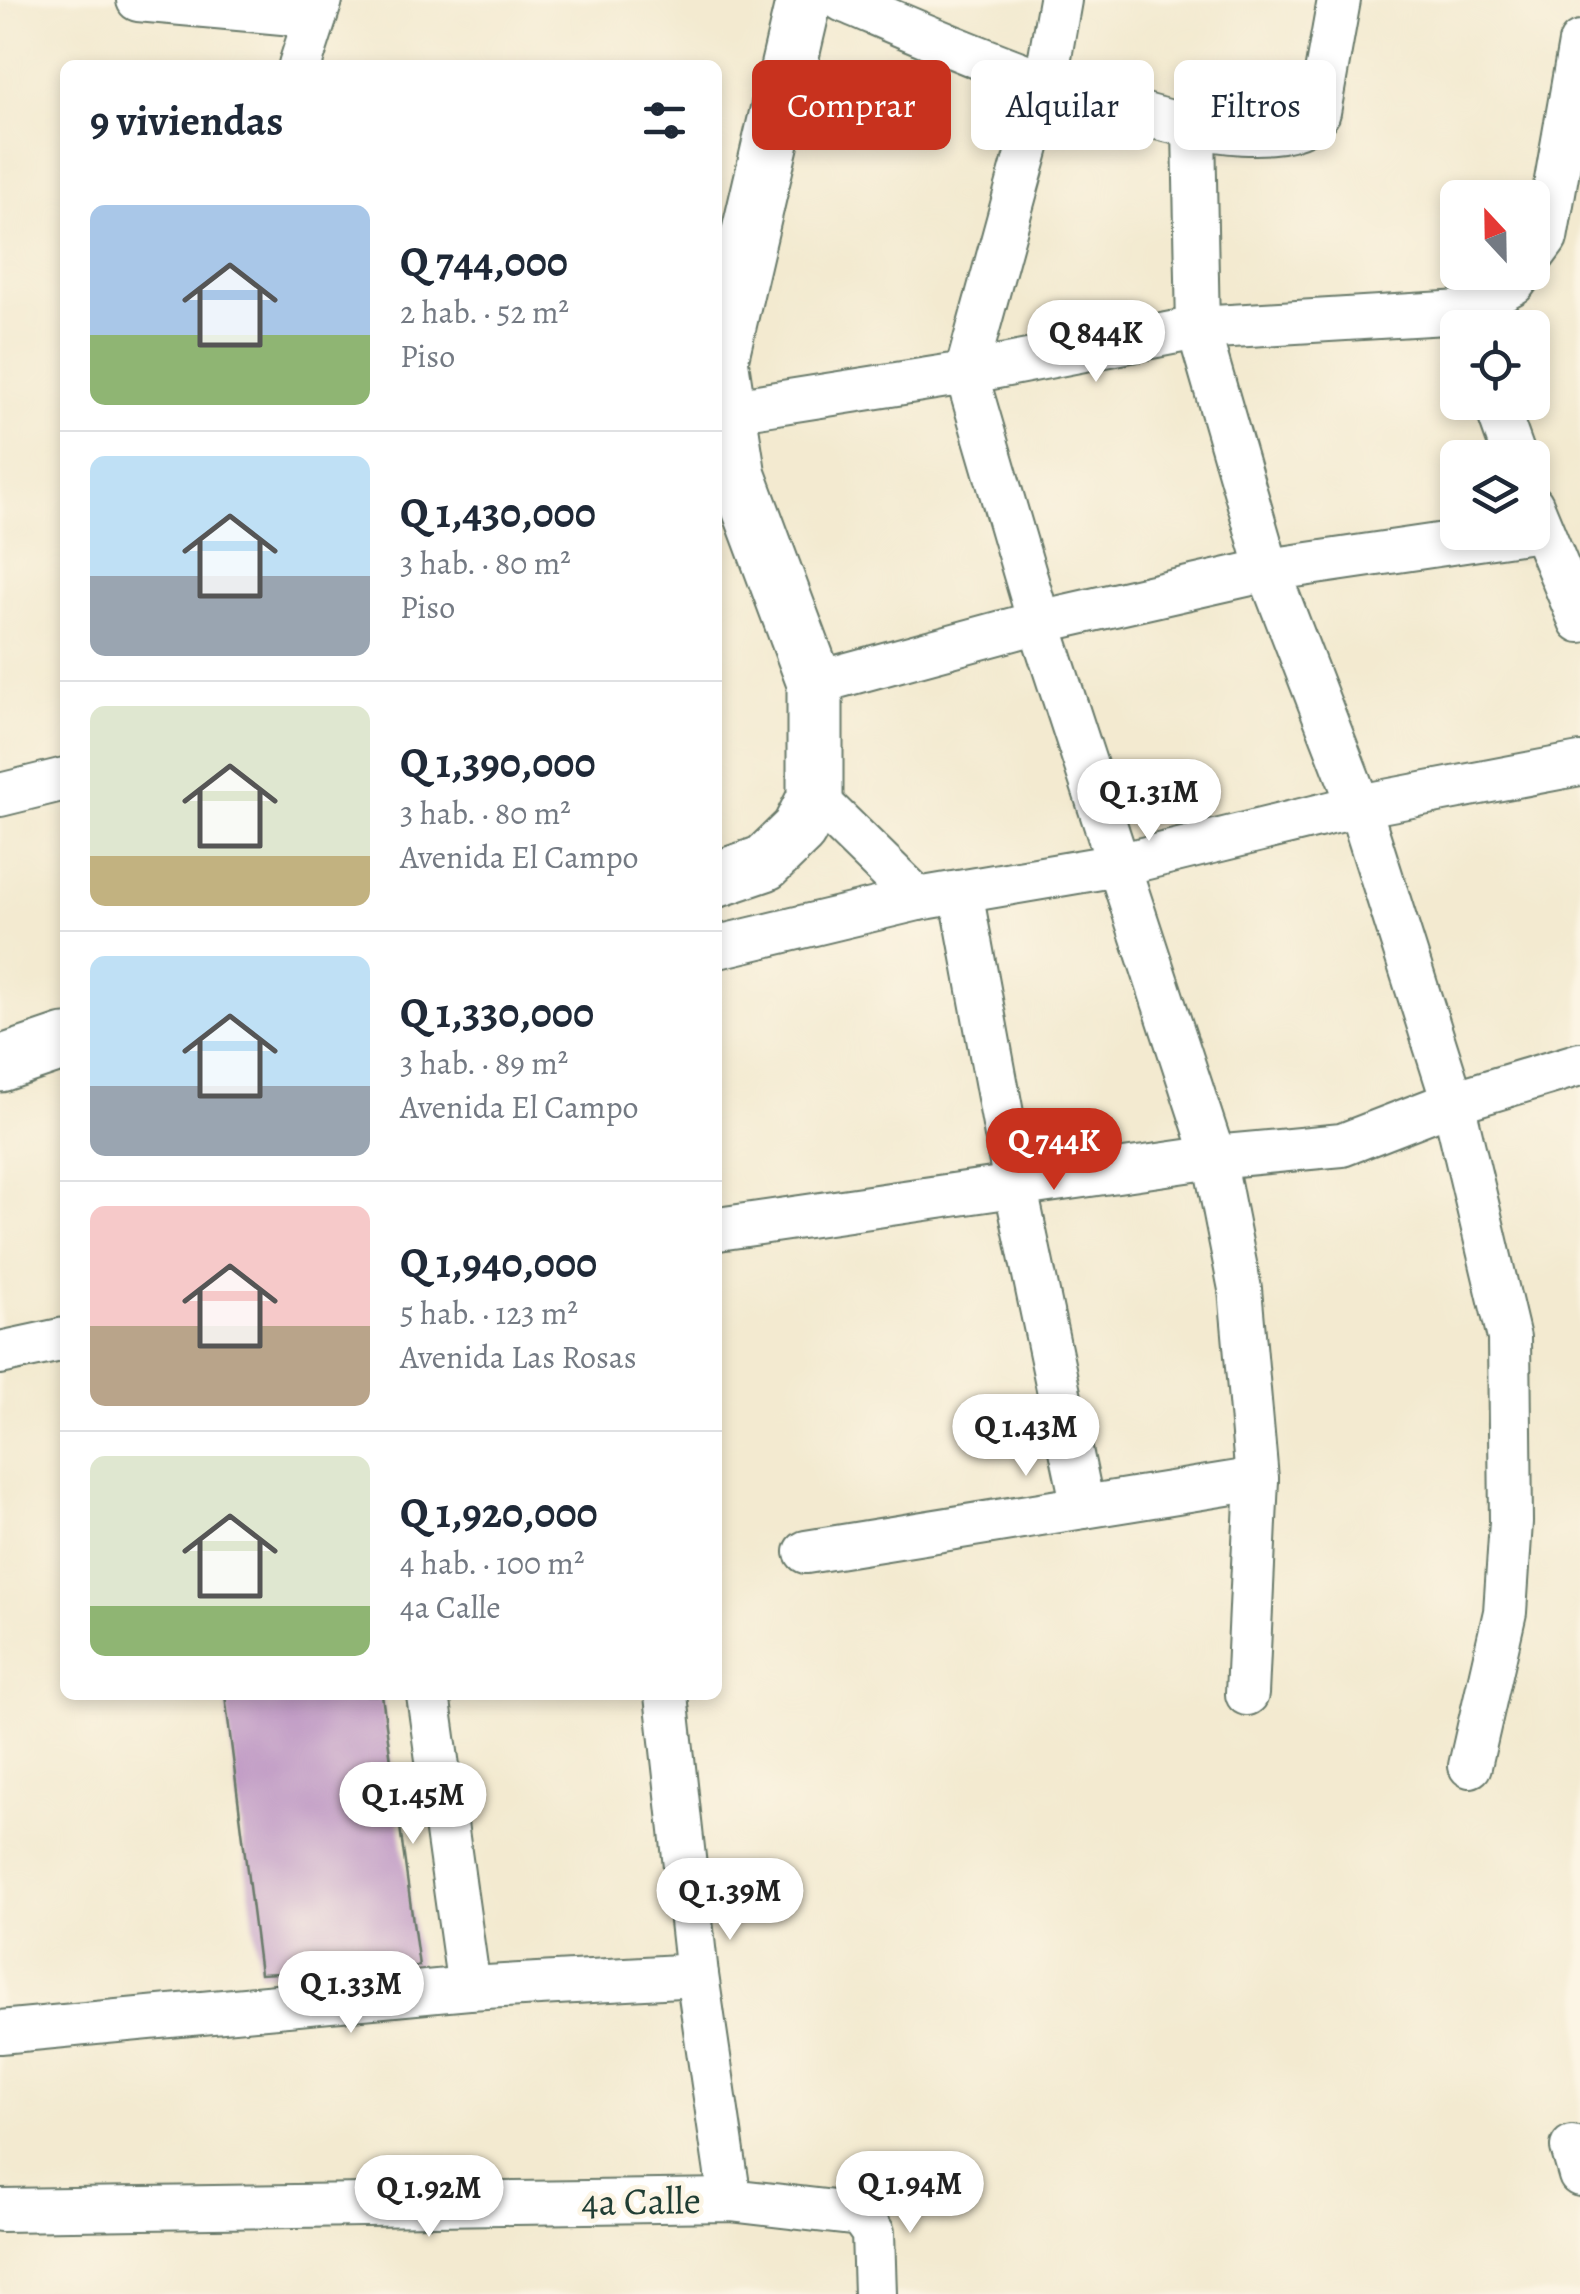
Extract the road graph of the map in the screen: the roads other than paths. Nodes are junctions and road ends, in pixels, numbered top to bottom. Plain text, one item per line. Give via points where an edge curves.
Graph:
1 (138, 0) edge
2 (804, 0) edge
3 (842, 0) edge
4 (1060, 0) edge
5 (1339, 0) edge
6 (318, 8) edge
7 (1580, 43) edge
8 (302, 60) edge
9 (985, 60) edge
10 (1049, 60) edge
11 (1328, 60) edge
12 (1027, 150) edge
13 (1194, 150) edge
14 (1550, 215) edge
15 (733, 225) edge
16 (1505, 290) edge
17 (1478, 310) edge
18 (1440, 321) edge
19 (1198, 328) junction
20 (722, 339) edge
21 (966, 373) junction
22 (722, 377) edge
23 (726, 411) junction
24 (1440, 541) edge
25 (1545, 550) edge
26 (1268, 570) junction
27 (1580, 621) edge
28 (1039, 622) junction
29 (816, 683) junction
30 (1580, 764) edge
31 (60, 780) edge
32 (0, 795) edge
33 (815, 798) junction
34 (1359, 806) junction
35 (1118, 865) junction
36 (722, 878) edge
37 (961, 892) junction
38 (918, 900) junction
39 (722, 946) edge
40 (60, 1044) edge
41 (0, 1064) edge
42 (1580, 1064) edge
43 (1453, 1102) junction
44 (1214, 1157) junction
45 (1015, 1184) junction
46 (722, 1228) edge
47 (60, 1340) edge
48 (0, 1352) edge
49 (1257, 1479) junction
50 (1082, 1507) junction
51 (806, 1552) dead end
52 (1247, 1694) dead end
53 (429, 1700) edge
54 (667, 1700) edge
55 (1470, 1766) dead end
56 (697, 1976) junction
57 (469, 1988) junction
58 (0, 2032) edge
59 (730, 2200) junction
60 (0, 2210) edge
61 (875, 2294) edge

1 - 6 street
2 - 15 street
3 - 9 street
4 - 10 street
5 - 11 street
6 - 8 street
7 - 14 street
12 - 21 street
13 - 19 street
15 - 20 street
16 - 17 street
18 - 19 street
19 - 21 street
19 - 26 street
21 - 23 street
21 - 28 street
22 - 23 street
23 - 29 street via 738,476
24 - 26 street
25 - 27 street
26 - 28 street
26 - 34 street
28 - 29 street
28 - 35 street
29 - 33 street
30 - 34 street
31 - 32 street
33 - 36 street via 799,830 766,862
33 - 38 street
34 - 35 street
34 - 43 street
35 - 37 street
35 - 44 street
37 - 38 street
37 - 45 street
38 - 39 street
40 - 41 street
42 - 43 street
43 - 44 street via 1342,1145
43 - 55 street via 1509,1338 1505,1612
44 - 45 street
44 - 49 street via 1240,1289
45 - 46 street
45 - 50 street
47 - 48 street
49 - 50 street
49 - 52 street
50 - 51 street
53 - 57 street
54 - 56 street
56 - 57 street
56 - 59 street
57 - 58 street
59 - 60 street, 4a Calle
59 - 61 street, 4a Calle via 860,2215 874,2232

